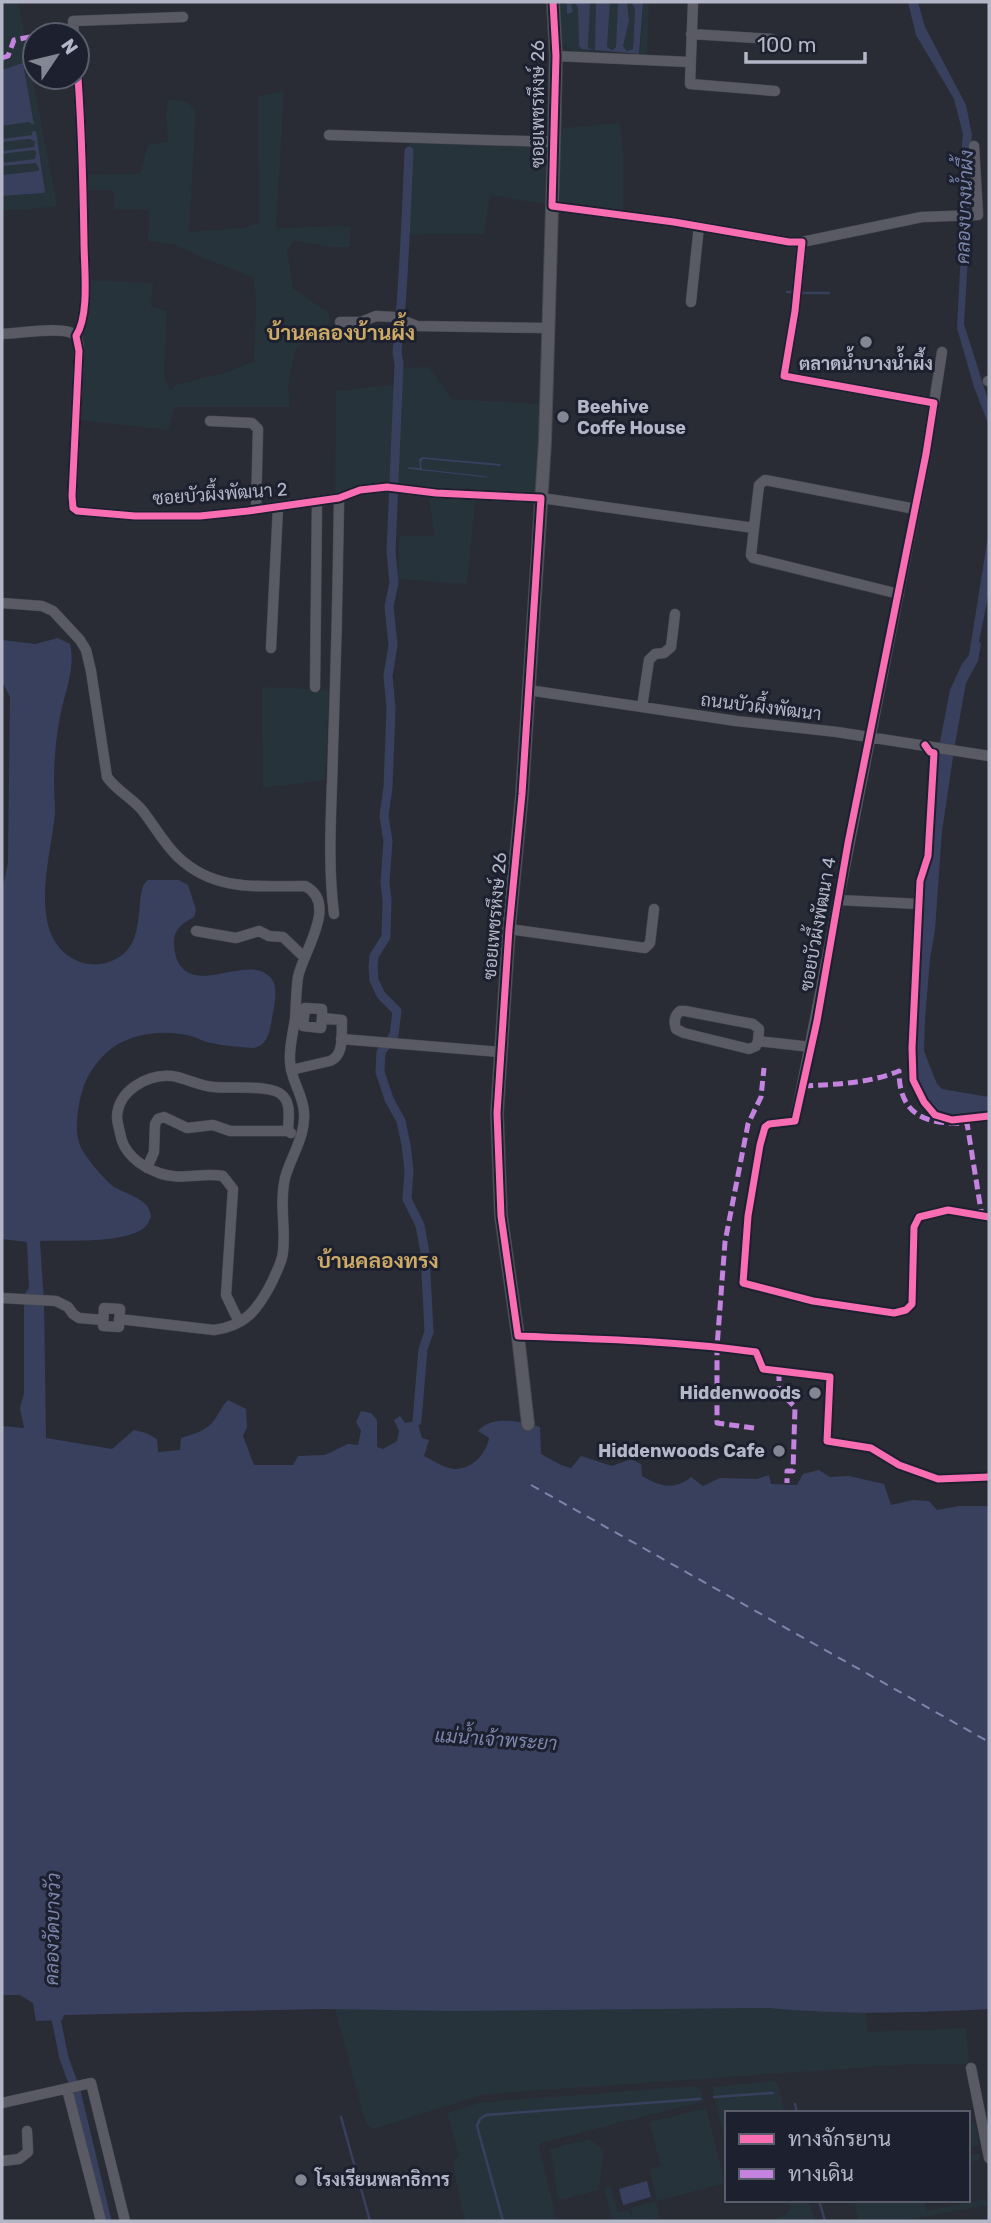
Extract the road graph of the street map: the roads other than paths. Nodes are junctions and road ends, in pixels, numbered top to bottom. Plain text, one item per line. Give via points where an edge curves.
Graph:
1 (553, 2) edge
2 (694, 2) edge
3 (183, 17) dead end
4 (73, 21) edge
5 (691, 34) junction
6 (772, 39) dead end
7 (556, 56) junction
8 (689, 62) junction
9 (79, 91) edge
10 (775, 91) dead end
11 (329, 135) dead end
12 (554, 142) junction
13 (974, 146) dead end
14 (552, 206) junction
15 (699, 226) junction
16 (802, 242) junction
17 (691, 302) dead end
18 (340, 322) dead end
19 (548, 328) junction
20 (2, 334) edge
21 (76, 336) junction
22 (942, 352) dead end
23 (934, 403) junction
24 (210, 421) dead end
25 (339, 498) junction
26 (541, 498) junction
27 (317, 501) junction
28 (278, 507) junction
29 (915, 509) junction
30 (256, 510) junction
31 (754, 528) junction
32 (898, 594) junction
33 (2, 603) edge
34 (675, 614) dead end
35 (271, 648) dead end
36 (315, 687) dead end
37 (528, 690) junction
38 (642, 707) junction
39 (870, 737) junction
40 (989, 756) edge
41 (839, 900) junction
42 (919, 904) dead end
43 (653, 909) dead end
44 (334, 914) dead end
45 (509, 929) junction
46 (197, 932) dead end
47 (304, 957) junction
48 (322, 1018) dead end
49 (341, 1039) junction
50 (758, 1041) junction
51 (811, 1047) junction
52 (500, 1052) junction
53 (291, 1070) junction
54 (796, 1116) dead end
55 (288, 1131) junction
56 (300, 1139) junction
57 (147, 1168) junction
58 (2, 1298) edge
59 (239, 1322) junction
60 (528, 1424) dead end
61 (971, 2068) dead end
62 (70, 2088) junction
63 (2, 2103) edge
64 (27, 2131) dead end
65 (989, 2158) edge
66 (2, 2161) edge
67 (101, 2221) edge
68 (125, 2221) edge

1 - 7 street, ซอยเพชรหึงษ์ 26
2 - 5 street
3 - 4 street
5 - 6 street
5 - 8 street
7 - 8 street
7 - 12 street, ซอยเพชรหึงษ์ 26
8 - 10 street via 691,86
9 - 21 street via 84,276 83,315
11 - 12 street
12 - 14 street, ซอยเพชรหึงษ์ 26
13 - 16 street via 978,215 922,217
14 - 15 street
14 - 19 street, ซอยเพชรหึงษ์ 26
15 - 16 street
15 - 17 street
16 - 23 street via 784,376
18 - 19 street via 376,316 416,327
19 - 26 street, ซอยเพชรหึงษ์ 26
20 - 21 street via 60,331
21 - 30 street, ซอยบัวผึ้งพัฒนา 2 via 73,508 135,516
22 - 23 street, ซอยบัวผึ้งพัฒนา 4
23 - 29 street, ซอยบัวผึ้งพัฒนา 4
24 - 30 street via 252,423 258,429
25 - 26 street, ซอยบัวผึ้งพัฒนา 2 via 387,487
25 - 27 street, ซอยบัวผึ้งพัฒนา 2
25 - 44 street via 331,840
26 - 31 street, ซอยบัวผึ้งพัฒนา 2
26 - 37 street, ซอยเพชรหึงษ์ 26
27 - 28 street, ซอยบัวผึ้งพัฒนา 2
27 - 36 street
28 - 30 street, ซอยบัวผึ้งพัฒนา 2
28 - 35 street
29 - 31 street via 765,480 759,485
29 - 32 street, ซอยบัวผึ้งพัฒนา 4
31 - 32 street via 752,558
32 - 39 street, ซอยบัวผึ้งพัฒนา 4
33 - 47 street via 53,611 80,640 91,671 107,777 134,800 177,856 205,877 233,885 313,890 319,919
34 - 38 street via 671,647 649,660
37 - 38 street, ถนนบัวผึ้งพัฒนา
37 - 45 street, ซอยเพชรหึงษ์ 26
38 - 39 street, ถนนบัวผึ้งพัฒนา
39 - 40 street, ถนนบัวผึ้งพัฒนา
39 - 41 street, ซอยบัวผึ้งพัฒนา 4
41 - 42 street
41 - 51 street, ซอยบัวผึ้งพัฒนา 4
43 - 45 street via 650,943 645,948
45 - 52 street, ซอยเพชรหึงษ์ 26
46 - 47 street via 236,937 259,931 283,937
47 - 53 street via 298,978
48 - 49 street via 342,1020
49 - 52 street
49 - 53 street via 336,1059
50 - 50 street via 749,1049 684,1033 676,1029 675,1017 685,1011 753,1024 759,1029
50 - 51 street
51 - 54 street, ซอยบัวผึ้งพัฒนา 4
52 - 60 street, ซอยเพชรหึงษ์ 26 via 501,1216
53 - 56 street via 302,1097
55 - 56 street
55 - 57 street via 230,1131 213,1125 187,1128 164,1117 155,1124 154,1152
55 - 57 street via 289,1108 280,1092 213,1087 171,1076 153,1079 125,1095 117,1117 121,1141
56 - 59 street via 285,1177 281,1263 259,1307
57 - 59 street via 179,1178 223,1176 229,1182 233,1206 226,1295
58 - 59 street via 56,1301 79,1318 103,1320 104,1308 120,1309 119,1320 214,1330
61 - 65 street
62 - 63 street
62 - 67 street
62 - 68 street via 91,2083
64 - 66 street via 28,2152 19,2159

